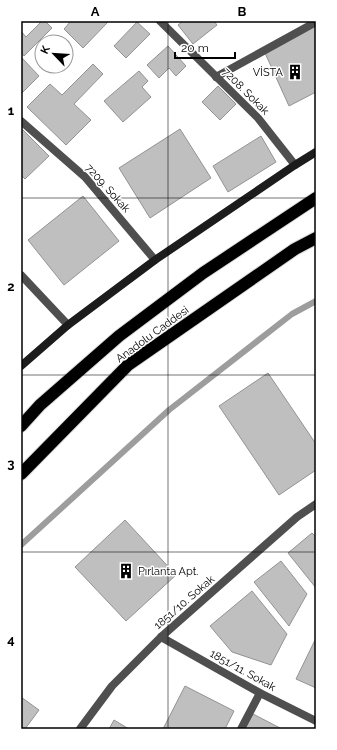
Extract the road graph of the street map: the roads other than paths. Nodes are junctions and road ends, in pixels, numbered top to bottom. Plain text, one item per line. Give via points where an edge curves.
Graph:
1 (160, 21) edge
2 (316, 22) edge
3 (216, 77) junction
4 (21, 121) edge
5 (316, 152) edge
6 (295, 164) junction
7 (316, 198) edge
8 (316, 238) edge
9 (155, 260) junction
10 (21, 275) edge
11 (68, 325) junction
12 (21, 366) edge
13 (21, 426) edge
14 (21, 474) edge
15 (316, 504) edge
16 (161, 637) junction
17 (260, 693) junction
18 (316, 721) edge
19 (80, 729) edge
20 (241, 729) edge

1 - 3 street, 7208. Sokak
2 - 3 street
3 - 6 street, 7208. Sokak via 258,118
4 - 9 street, 7209. Sokak via 85,177
5 - 6 street
6 - 9 street
7 - 13 highway, Anadolu Caddesi via 203,273 119,336 40,405
8 - 14 highway, Anadolu Caddesi via 295,249 128,365
9 - 11 street
10 - 11 street
11 - 12 street
15 - 16 street, 1851/10. Sokak via 297,517
16 - 17 street, 1851/11. Sokak
16 - 19 street, 1851/10. Sokak via 112,686
17 - 18 street, 1851/11. Sokak
17 - 20 street

